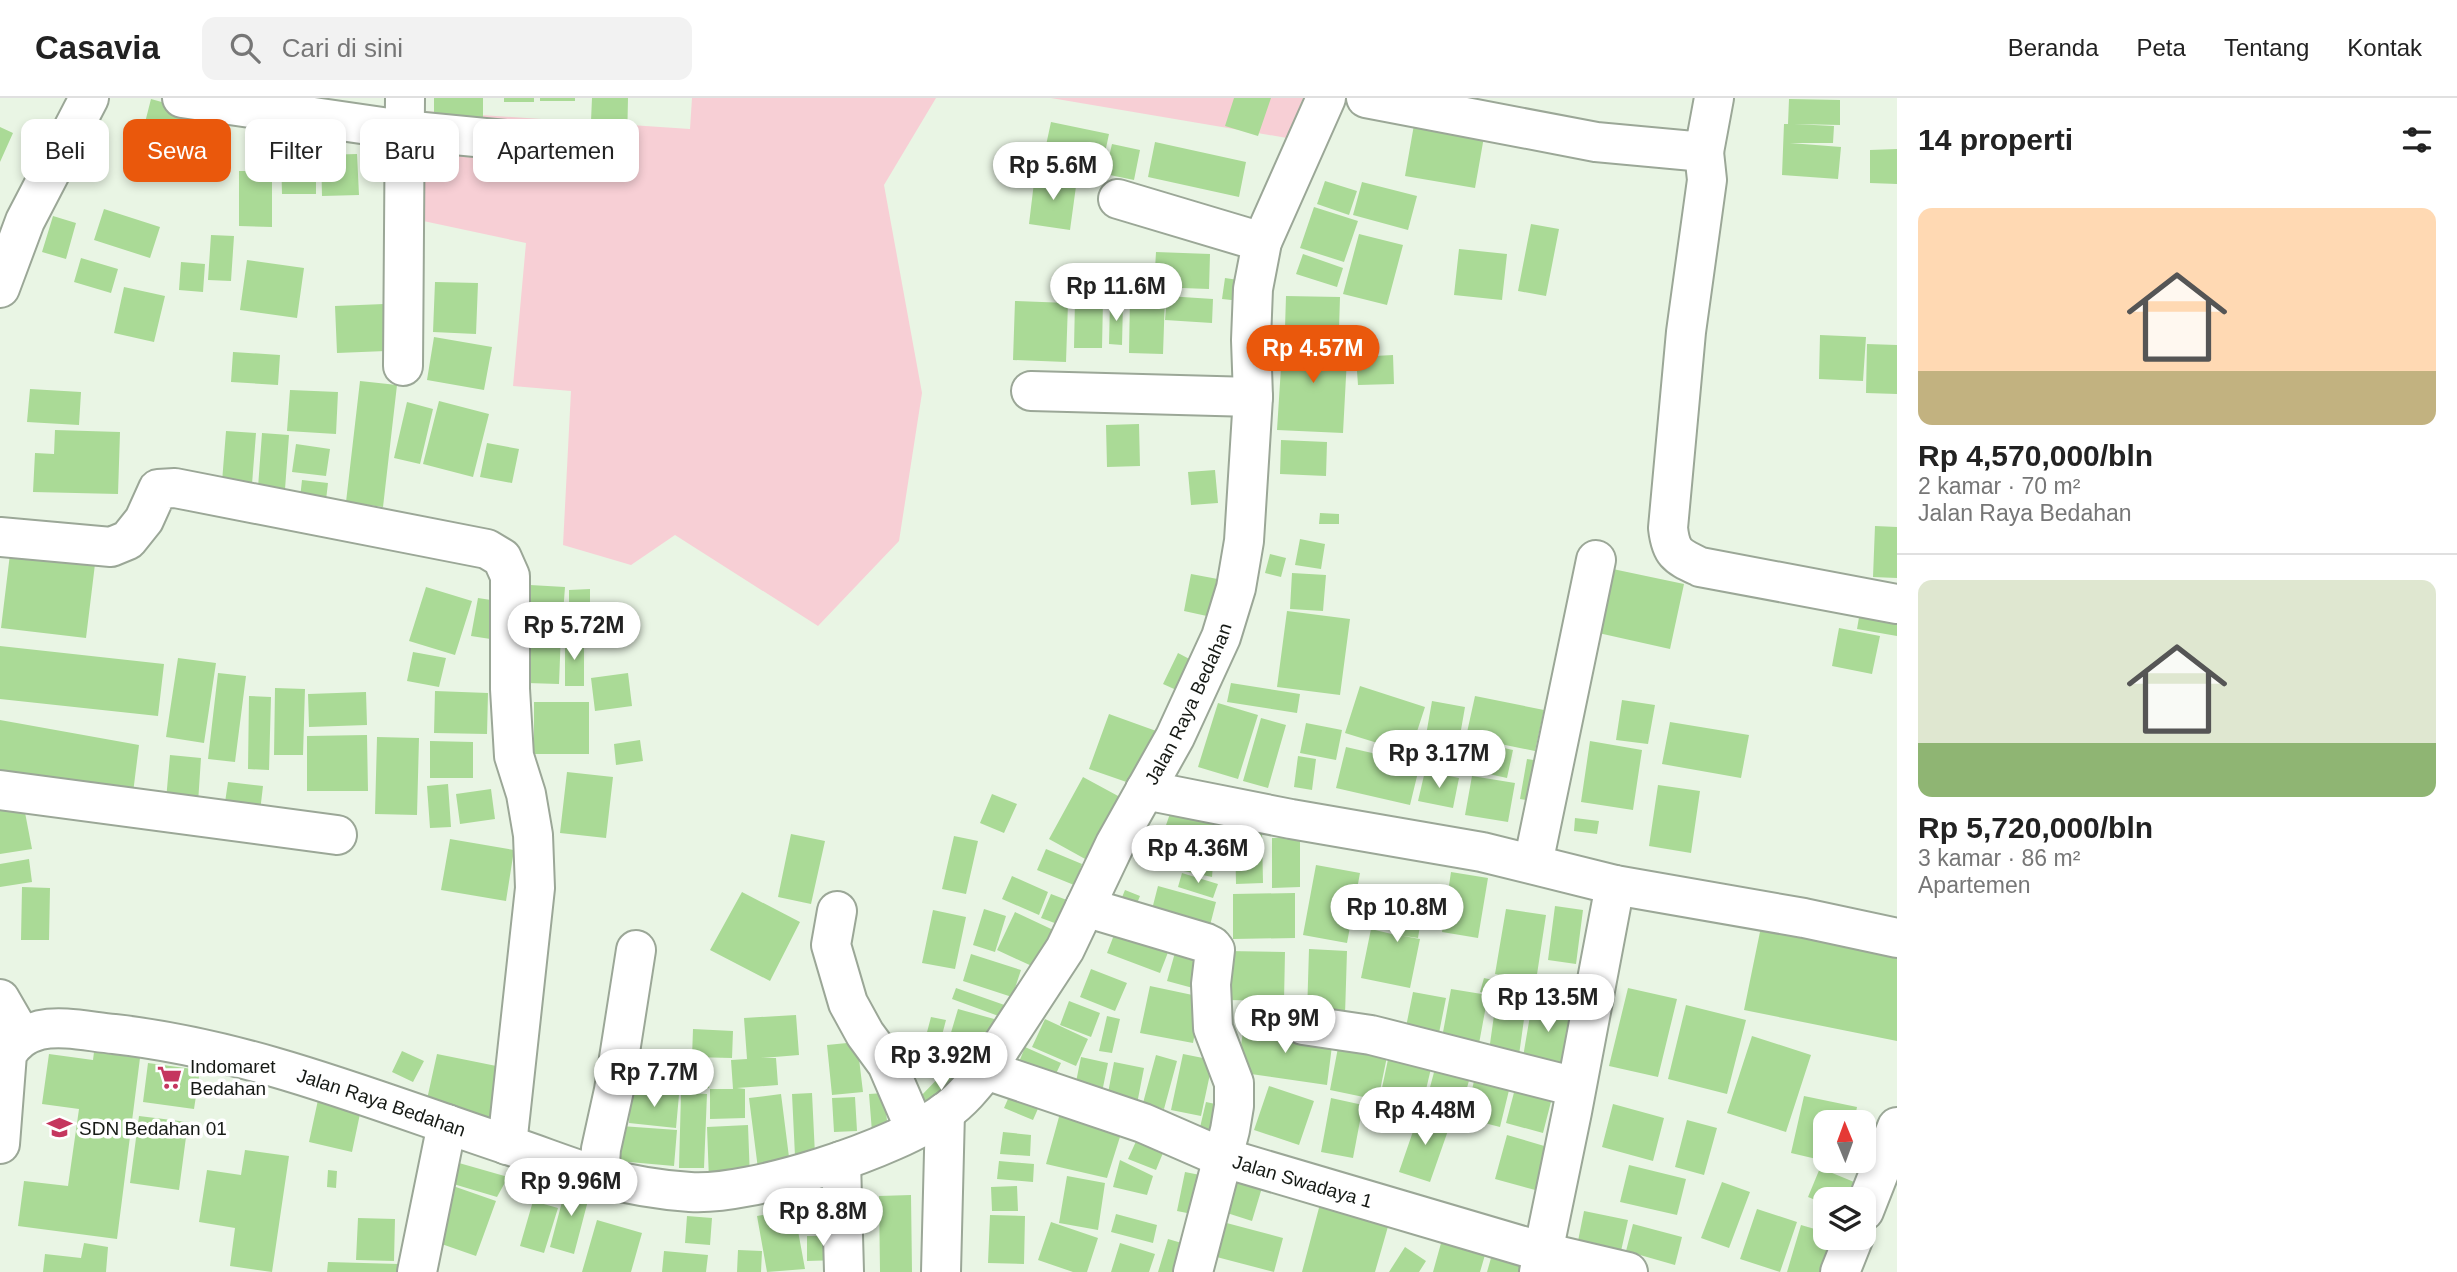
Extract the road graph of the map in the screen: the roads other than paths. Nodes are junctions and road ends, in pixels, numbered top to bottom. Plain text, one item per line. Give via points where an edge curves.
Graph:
1 (89, 98) edge
2 (182, 98) edge
3 (1326, 98) edge
4 (1366, 98) edge
5 (1714, 98) edge
6 (404, 114) edge
7 (473, 128) edge
8 (1704, 152) junction
9 (1118, 199) dead end
10 (12, 217) edge
11 (1262, 242) junction
12 (0, 288) edge
13 (403, 366) dead end
14 (1031, 391) dead end
15 (1253, 397) junction
16 (0, 537) edge
17 (1596, 560) dead end
18 (1897, 604) edge
19 (0, 790) edge
20 (1145, 790) junction
21 (337, 835) dead end
22 (1533, 864) junction
23 (1615, 885) junction
24 (1085, 907) junction
25 (837, 911) dead end
26 (1897, 938) edge
27 (636, 950) dead end
28 (0, 999) edge
29 (1303, 1025) dead end
30 (22, 1037) junction
31 (986, 1070) junction
32 (1576, 1087) junction
33 (930, 1121) junction
34 (447, 1124) junction
35 (1897, 1127) edge
36 (0, 1144) edge
37 (507, 1145) junction
38 (1222, 1157) junction
39 (841, 1161) junction
40 (599, 1176) junction
41 (1874, 1187) edge
42 (1849, 1250) edge
43 (1541, 1262) edge
44 (417, 1272) edge
45 (844, 1272) edge
46 (941, 1272) edge
47 (1193, 1272) edge
48 (1628, 1272) edge
49 (1840, 1272) edge

1 - 10 street
2 - 6 street
3 - 11 street, Jalan Raya Bedahan
4 - 8 street via 1596,142
5 - 8 street
6 - 7 street
6 - 13 street
8 - 18 street via 1707,180 1686,332 1670,543 1676,555 1700,567
9 - 11 street
10 - 12 street
11 - 15 street, Jalan Raya Bedahan via 1253,289
14 - 15 street
15 - 20 street, Jalan Raya Bedahan via 1244,541 1236,589 1200,687
16 - 37 street via 111,547 128,540 144,520 158,489 175,488 487,549 502,558 510,576 514,756 533,835 535,888
17 - 22 street
19 - 21 street
20 - 22 street
20 - 24 street, Jalan Raya Bedahan
22 - 23 street
23 - 26 street
23 - 32 street
24 - 31 street, Jalan Raya Bedahan via 1065,949
24 - 38 street via 1206,943 1215,950 1213,1028 1234,1083 1234,1106
25 - 33 street via 831,945 848,1003
27 - 40 street
28 - 30 street
29 - 32 street via 1371,1035
30 - 34 street, Jalan Raya Bedahan via 56,1028 203,1048
30 - 36 street via 7,1054
31 - 33 street, Jalan Raya Bedahan
31 - 38 street, Jalan Swadaya 1 via 1143,1123
32 - 43 street
33 - 39 street, Jalan Raya Bedahan
33 - 46 street
34 - 37 street, Jalan Raya Bedahan
34 - 44 street
35 - 41 street
37 - 40 street, Jalan Raya Bedahan
38 - 43 street, Jalan Swadaya 1
38 - 47 street
39 - 40 street, Jalan Raya Bedahan via 732,1189 694,1192
39 - 45 street
42 - 49 street
43 - 48 street, Jalan Swadaya 1

